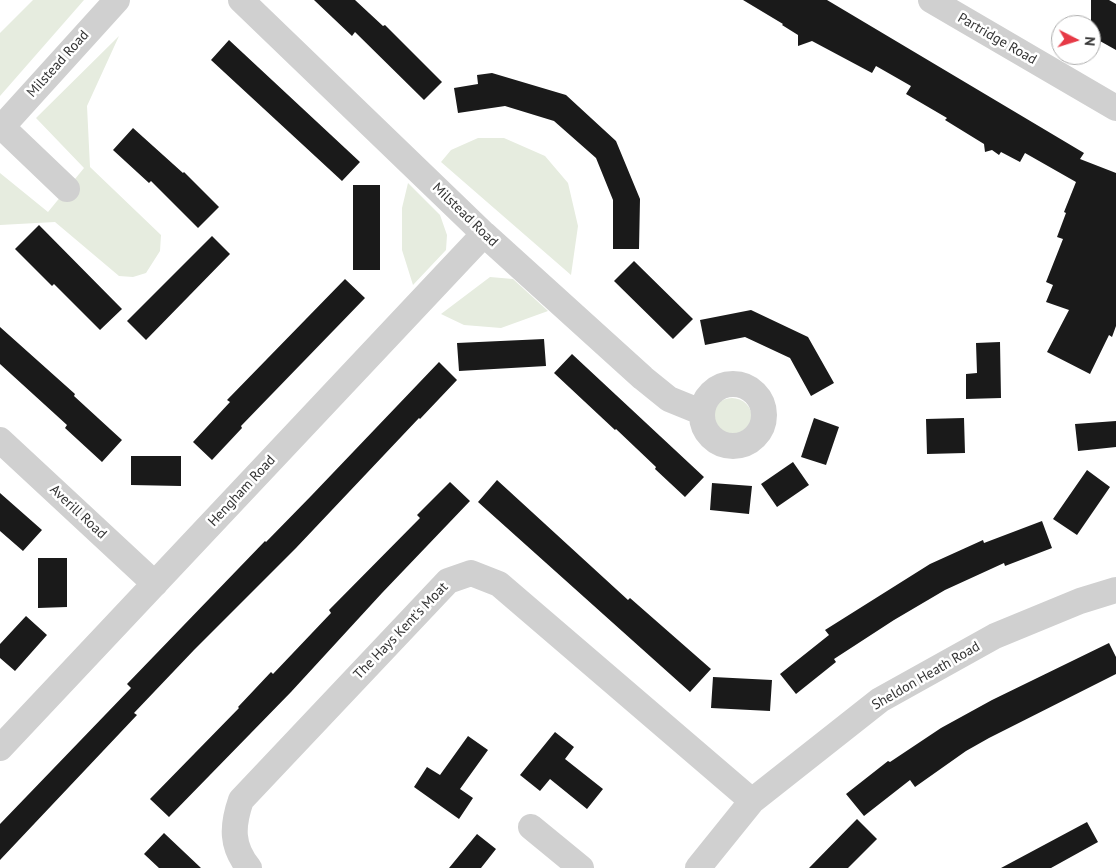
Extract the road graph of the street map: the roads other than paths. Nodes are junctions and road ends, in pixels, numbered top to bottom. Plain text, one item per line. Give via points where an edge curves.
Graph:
1 (117, 0) edge
2 (241, 0) edge
3 (931, 0) edge
4 (1116, 108) edge
5 (1, 128) edge
6 (67, 188) dead end
7 (484, 234) junction
8 (702, 412) dead end
9 (0, 440) edge
10 (155, 584) junction
11 (1116, 590) edge
12 (0, 748) edge
13 (752, 801) junction
14 (531, 827) dead end
15 (553, 859) edge
16 (249, 868) edge
17 (582, 868) edge
18 (698, 868) edge

1 - 5 street, Milstead Road
2 - 7 street, Milstead Road
3 - 4 street, Partridge Road
5 - 6 street
7 - 8 street, Milstead Road via 642,378 669,399
7 - 10 street, Hengham Road
9 - 10 street, Averill Road
10 - 12 street, Hengham Road
11 - 13 street, Sheldon Heath Road via 1080,601 995,636 880,700
13 - 16 street, The Hays Kent's Moat via 499,584 471,573 448,581 241,800 233,828 235,843
13 - 18 street, Sheldon Heath Road
14 - 15 street
15 - 17 street

